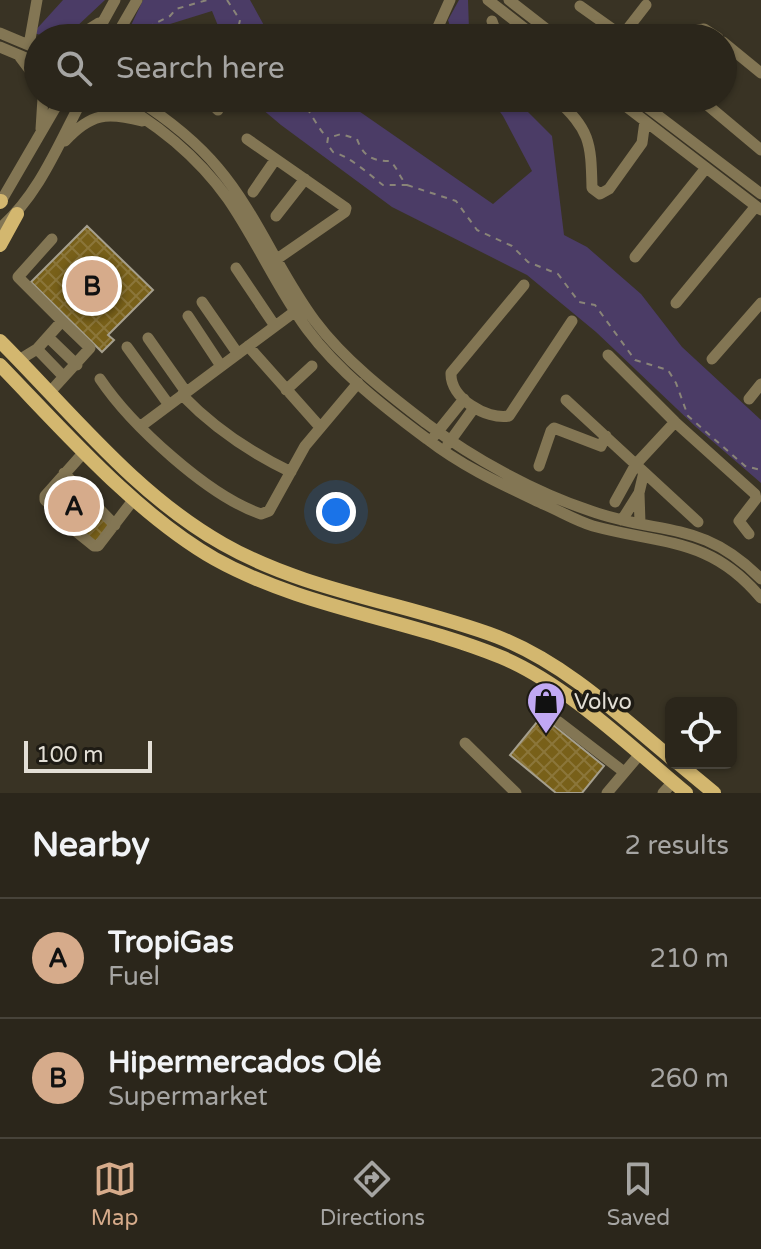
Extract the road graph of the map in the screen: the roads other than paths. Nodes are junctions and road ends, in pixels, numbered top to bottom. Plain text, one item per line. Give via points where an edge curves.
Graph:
1 (37, 0) edge
2 (115, 0) edge
3 (137, 0) edge
4 (450, 0) edge
5 (488, 0) edge
6 (509, 0) edge
7 (646, 5) dead end
8 (580, 6) dead end
9 (103, 21) junction
10 (492, 21) dead end
11 (36, 24) edge
12 (98, 24) edge
13 (101, 24) edge
14 (125, 24) edge
15 (439, 24) edge
16 (493, 24) edge
17 (519, 24) edge
18 (540, 24) edge
19 (605, 24) edge
20 (632, 24) edge
21 (0, 33) edge
22 (24, 43) edge
23 (0, 47) edge
24 (737, 53) edge
25 (16, 54) junction
26 (24, 57) edge
27 (24, 61) edge
28 (761, 73) edge
29 (42, 112) edge
30 (53, 112) edge
31 (75, 112) edge
32 (131, 112) edge
33 (156, 112) edge
34 (570, 112) edge
35 (636, 112) edge
36 (648, 112) edge
37 (716, 112) edge
38 (149, 123) junction
39 (655, 125) junction
40 (40, 137) junction
41 (247, 139) dead end
42 (642, 143) junction
43 (761, 150) edge
44 (53, 153) junction
45 (275, 160) junction
46 (706, 168) junction
47 (305, 179) junction
48 (253, 192) dead end
49 (761, 194) edge
50 (0, 202) edge
51 (758, 208) edge
52 (17, 214) junction
53 (276, 216) dead end
54 (0, 228) edge
55 (52, 239) dead end
56 (0, 245) edge
57 (635, 257) dead end
58 (277, 259) junction
59 (236, 268) dead end
60 (524, 285) dead end
61 (202, 302) dead end
62 (676, 303) dead end
63 (761, 303) edge
64 (300, 308) junction
65 (188, 316) dead end
66 (62, 321) junction
67 (572, 321) dead end
68 (275, 326) junction
69 (48, 337) junction
70 (148, 338) dead end
71 (2, 341) edge
72 (127, 347) dead end
73 (37, 349) junction
74 (243, 350) junction
75 (608, 355) dead end
76 (712, 359) dead end
77 (19, 360) junction
78 (0, 365) edge
79 (77, 365) junction
80 (221, 366) junction
81 (312, 366) dead end
82 (63, 376) junction
83 (100, 379) dead end
84 (358, 383) junction
85 (761, 384) edge
86 (286, 390) junction
87 (50, 392) junction
88 (184, 393) junction
89 (464, 399) junction
90 (749, 399) dead end
91 (566, 400) dead end
92 (169, 405) junction
93 (474, 408) junction
94 (675, 422) junction
95 (141, 426) junction
96 (320, 427) junction
97 (438, 431) junction
98 (606, 436) junction
99 (451, 441) junction
100 (430, 442) junction
101 (85, 451) junction
102 (442, 451) junction
103 (539, 466) dead end
104 (640, 468) junction
105 (291, 472) junction
106 (64, 473) junction
107 (639, 493) junction
108 (134, 499) junction
109 (615, 502) dead end
110 (64, 518) dead end
111 (622, 520) junction
112 (698, 522) dead end
113 (640, 523) junction
114 (115, 525) junction
115 (73, 529) dead end
116 (749, 534) dead end
117 (761, 579) edge
118 (761, 598) edge
119 (559, 722) dead end
120 (465, 743) dead end
121 (665, 753) edge
122 (640, 754) junction
123 (685, 769) edge
124 (624, 772) junction
125 (668, 788) edge
126 (714, 792) edge
127 (516, 793) edge
128 (607, 793) edge
129 (686, 793) edge

1 - 11 street
2 - 9 street
3 - 14 street
4 - 15 street
5 - 17 street
6 - 18 street
7 - 20 street
8 - 19 street
9 - 12 street
9 - 13 street
10 - 16 street
21 - 22 street
23 - 25 street
24 - 28 street
25 - 26 street
25 - 27 street
29 - 40 street
30 - 40 street
31 - 44 street
32 - 38 street
33 - 58 street via 219,169
34 - 42 street via 586,133 596,193 609,189
35 - 39 street
36 - 39 street
37 - 43 street
38 - 44 street via 101,116 79,127
38 - 64 street via 211,177
39 - 42 street
39 - 42 street
39 - 46 street
39 - 49 street
40 - 50 street
41 - 45 street
44 - 52 street
45 - 47 street
45 - 48 street
46 - 51 street
46 - 57 street
47 - 53 street
47 - 58 street via 345,212
51 - 62 street
52 - 54 street
52 - 56 main road
55 - 66 street via 18,277
58 - 64 street
59 - 68 street
60 - 89 street via 451,373 452,384
61 - 74 street
63 - 76 street
64 - 68 street
64 - 84 street via 321,345
64 - 97 street via 357,367
65 - 80 street
66 - 69 street
66 - 79 street via 90,348
67 - 93 street via 509,416
68 - 74 street
69 - 73 street
69 - 79 street
70 - 88 street
71 - 77 main road
72 - 92 street
73 - 77 street
73 - 82 street
74 - 80 street
74 - 86 street
75 - 94 street
77 - 87 main road
78 - 101 main road
79 - 82 street
80 - 88 street
81 - 86 street
82 - 87 street
83 - 95 street
84 - 96 street
84 - 100 street
85 - 90 street
86 - 96 street
87 - 121 main road via 140,481 225,546 320,584 523,649 573,679
88 - 92 street
88 - 105 street via 231,438
89 - 93 street
89 - 97 street
91 - 98 street
92 - 95 street
93 - 99 street
94 - 104 street
94 - 116 street via 755,494 739,521
95 - 105 street via 207,483 261,514 269,511
96 - 105 street
97 - 99 street
97 - 100 street
98 - 103 street via 601,446 554,428
98 - 104 street
99 - 102 street
99 - 111 street via 578,507
100 - 102 street
101 - 106 street
101 - 108 main road
102 - 118 street via 592,525 683,544 715,557
104 - 107 street
104 - 109 street
104 - 112 street
106 - 110 street via 45,500
106 - 114 street
107 - 111 street
107 - 113 street
108 - 114 street
108 - 122 main road via 202,550 263,582 503,658 574,701
111 - 113 street
113 - 117 street via 707,539
114 - 115 street via 94,546
119 - 124 street
120 - 127 street
122 - 124 street
122 - 125 main road
123 - 126 main road
124 - 128 street
125 - 129 main road

